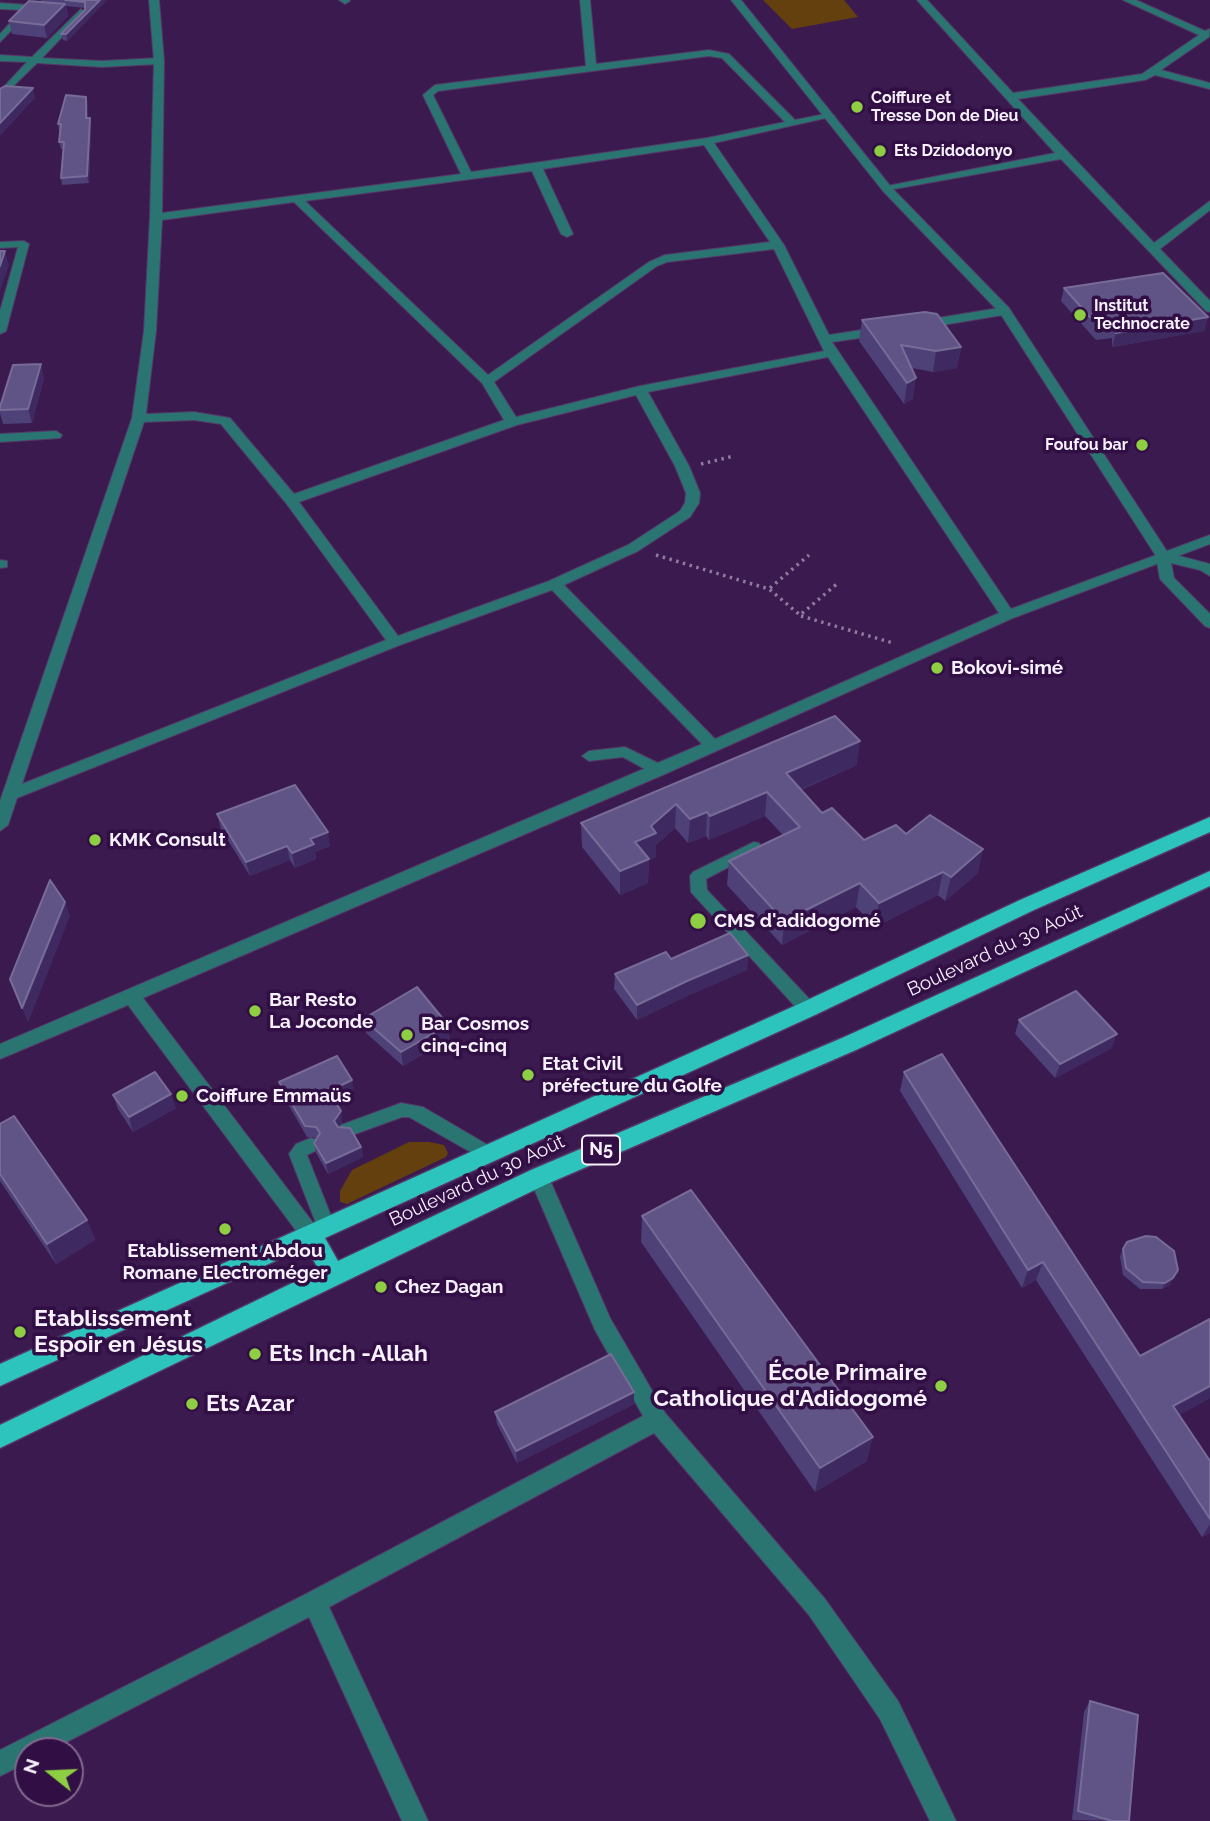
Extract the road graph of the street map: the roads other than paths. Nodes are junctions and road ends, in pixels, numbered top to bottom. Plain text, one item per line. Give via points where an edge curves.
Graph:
1 (53, 0) edge
2 (155, 0) edge
3 (585, 0) edge
4 (736, 0) edge
5 (922, 0) edge
6 (1128, 0) edge
7 (0, 6) edge
8 (28, 8) junction
9 (45, 9) junction
10 (57, 10) edge
11 (69, 11) dead end
12 (1208, 34) edge
13 (0, 39) edge
14 (0, 58) edge
15 (37, 61) junction
16 (159, 61) junction
17 (591, 68) junction
18 (1156, 72) junction
19 (1210, 86) edge
20 (0, 96) edge
21 (1009, 97) junction
22 (830, 116) junction
23 (792, 123) junction
24 (707, 141) junction
25 (1063, 155) junction
26 (536, 167) junction
27 (468, 177) junction
28 (887, 189) junction
29 (297, 199) junction
30 (1210, 204) edge
31 (156, 217) junction
32 (567, 234) dead end
33 (0, 245) edge
34 (778, 245) junction
35 (1153, 249) junction
36 (1210, 308) edge
37 (1005, 311) junction
38 (0, 331) edge
39 (823, 340) junction
40 (831, 353) junction
41 (487, 381) junction
42 (640, 390) junction
43 (139, 418) junction
44 (512, 422) junction
45 (56, 435) dead end
46 (0, 438) edge
47 (290, 500) junction
48 (1210, 539) edge
49 (1163, 555) junction
50 (1210, 572) edge
51 (554, 584) junction
52 (1008, 615) junction
53 (1210, 623) edge
54 (395, 642) junction
55 (712, 745) junction
56 (589, 756) dead end
57 (659, 770) junction
58 (12, 794) junction
59 (1210, 824) edge
60 (0, 825) edge
61 (754, 847) edge
62 (1210, 878) edge
63 (132, 996) junction
64 (808, 1009) junction
65 (0, 1052) edge
66 (347, 1130) edge
67 (312, 1145) edge
68 (487, 1153) junction
69 (538, 1177) junction
70 (318, 1230) junction
71 (333, 1274) junction
72 (0, 1375) edge
73 (657, 1420) junction
74 (0, 1437) edge
75 (314, 1602) junction
76 (0, 1763) edge
77 (415, 1821) edge
78 (943, 1821) edge

1 - 9 lane
2 - 16 street
3 - 17 street
4 - 22 street
5 - 21 street
6 - 12 street
7 - 8 lane
8 - 9 lane
8 - 13 lane
9 - 10 lane
11 - 15 lane via 81,12
12 - 18 street
14 - 15 lane
15 - 16 lane
15 - 20 lane
16 - 31 street
17 - 23 street via 709,53 724,56
17 - 27 street via 430,91
18 - 19 street
18 - 21 street via 1132,81
21 - 25 street
22 - 23 street
22 - 28 street
23 - 24 street
24 - 26 street
24 - 34 street
25 - 28 street
25 - 35 street
26 - 27 street
26 - 32 street
27 - 29 street
28 - 37 street
29 - 31 street
29 - 41 street
30 - 35 street
31 - 43 street via 150,331
33 - 38 lane via 24,244
34 - 39 street
34 - 41 street via 659,261
35 - 36 street
37 - 39 street
37 - 49 street
39 - 40 street
40 - 42 street
40 - 52 street
41 - 44 street
42 - 44 street
42 - 51 street via 682,466 693,493 692,503 685,514 633,548
43 - 47 street via 194,416 225,421
43 - 58 street
44 - 47 street
45 - 46 lane
47 - 54 street
48 - 49 street
49 - 50 street via 1205,566
49 - 52 street
49 - 53 street via 1167,579
51 - 54 street
51 - 55 street
52 - 55 street
54 - 58 street
55 - 57 street
56 - 57 lane via 625,752
57 - 63 street
58 - 60 street
59 - 64 highway, Boulevard du 30 Août / N5
61 - 64 lane via 698,876 699,892
62 - 69 highway, Boulevard du 30 Août / N5 via 849,1044
63 - 65 street
63 - 70 street
64 - 68 highway, Boulevard du 30 Août / N5
66 - 68 lane via 409,1110
67 - 70 lane via 298,1154
68 - 70 highway, Boulevard du 30 Août / N5
69 - 71 highway, Boulevard du 30 Août / N5
69 - 73 street via 603,1323
70 - 71 highway
70 - 72 highway, Boulevard du 30 Août / N5
71 - 74 highway, Boulevard du 30 Août / N5
73 - 75 street
73 - 78 street via 817,1607 889,1710
75 - 76 street
75 - 77 street

